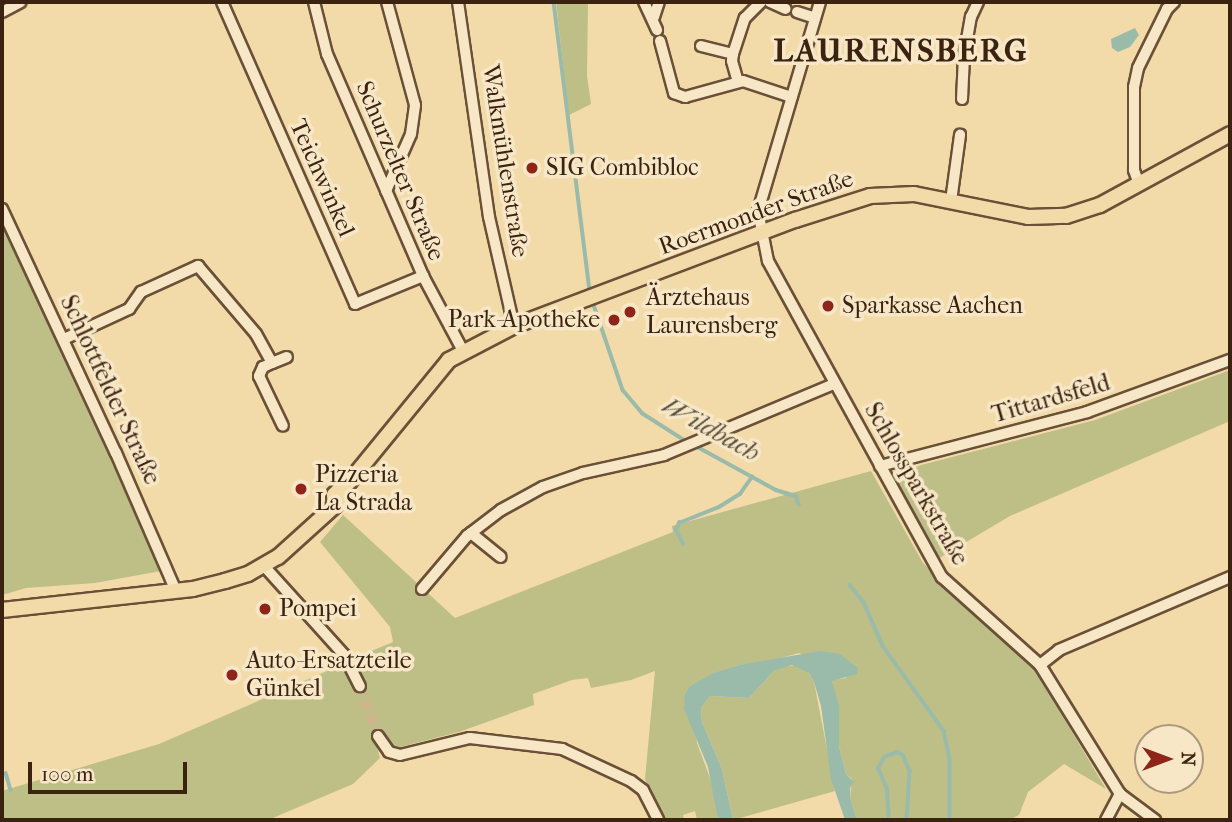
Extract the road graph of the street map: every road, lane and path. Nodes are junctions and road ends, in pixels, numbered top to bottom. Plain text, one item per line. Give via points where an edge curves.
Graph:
1 (22, 2) edge
2 (314, 2) edge
3 (387, 2) edge
4 (458, 2) edge
5 (645, 2) edge
6 (659, 2) edge
7 (761, 2) edge
8 (770, 2) edge
9 (820, 2) edge
10 (978, 2) edge
11 (1157, 2) edge
12 (223, 5) edge
13 (1171, 6) edge
14 (2, 12) edge
15 (654, 17) junction
16 (815, 18) junction
17 (701, 46) dead end
18 (733, 54) junction
19 (738, 82) junction
20 (791, 97) junction
21 (962, 99) dead end
22 (1230, 134) edge
23 (960, 135) dead end
24 (1139, 184) junction
25 (386, 191) junction
26 (951, 201) junction
27 (2, 209) edge
28 (761, 234) junction
29 (423, 276) junction
30 (514, 326) junction
31 (64, 339) junction
32 (463, 352) junction
33 (287, 357) dead end
34 (1230, 360) edge
35 (272, 363) junction
36 (834, 384) junction
37 (283, 426) dead end
38 (880, 466) junction
39 (471, 533) junction
40 (500, 557) dead end
41 (264, 566) junction
42 (1230, 577) edge
43 (422, 589) dead end
44 (176, 591) junction
45 (2, 610) edge
46 (1040, 665) junction
47 (360, 686) tunnel mouth
48 (378, 736) tunnel mouth
49 (1120, 794) junction
50 (658, 820) edge
51 (1106, 820) edge
52 (1156, 820) edge

1 - 14 street
2 - 25 street, Schurzelter Straße via 327,54
3 - 25 street via 415,105 411,134
4 - 30 street, Walkmühlenstraße via 489,217
5 - 15 street
6 - 15 street
7 - 18 street via 745,18
8 - 16 street
9 - 16 street, Schlossparkstraße
10 - 21 street via 966,43
11 - 13 street
12 - 29 street, Teichwinkel via 355,304
13 - 24 street via 1138,68 1134,88 1134,170
15 - 19 street via 674,93 685,97
16 - 20 street, Schlossparkstraße
17 - 18 street
18 - 19 street
19 - 20 street
20 - 28 street, Schlossparkstraße via 758,211
22 - 24 main road, Roermonder Straße
23 - 26 street
24 - 26 main road, Roermonder Straße via 1100,205 1045,218
25 - 29 street, Schurzelter Straße
26 - 28 main road, Roermonder Straße via 914,194 870,196
27 - 31 street, Schlottfelder Straße
28 - 30 main road, Roermonder Straße
28 - 36 street, Schlossparkstraße via 768,261
29 - 32 street, Schurzelter Straße
30 - 32 main road, Roermonder Straße
31 - 35 street via 129,309 141,292 198,266 256,334
31 - 44 street, Schlottfelder Straße
32 - 41 main road, Roermonder Straße via 436,373 350,481 350,490 304,536
33 - 35 street
34 - 38 street, Tittardsfeld via 1087,412
35 - 37 street via 263,367 259,376
36 - 38 street, Schlossparkstraße
36 - 39 street via 674,452 562,479 501,510
38 - 46 street, Schlossparkstraße via 942,576
39 - 40 street
39 - 43 street
41 - 44 main road, Roermonder Straße via 225,581
41 - 47 street via 320,624
42 - 46 street via 1059,649
44 - 45 main road, Roermonder Straße
46 - 49 street, Schlossparkstraße
48 - 50 street via 389,752 400,755 470,738 562,749 631,781 643,790
49 - 51 street
49 - 52 street, Schlossparkstraße

